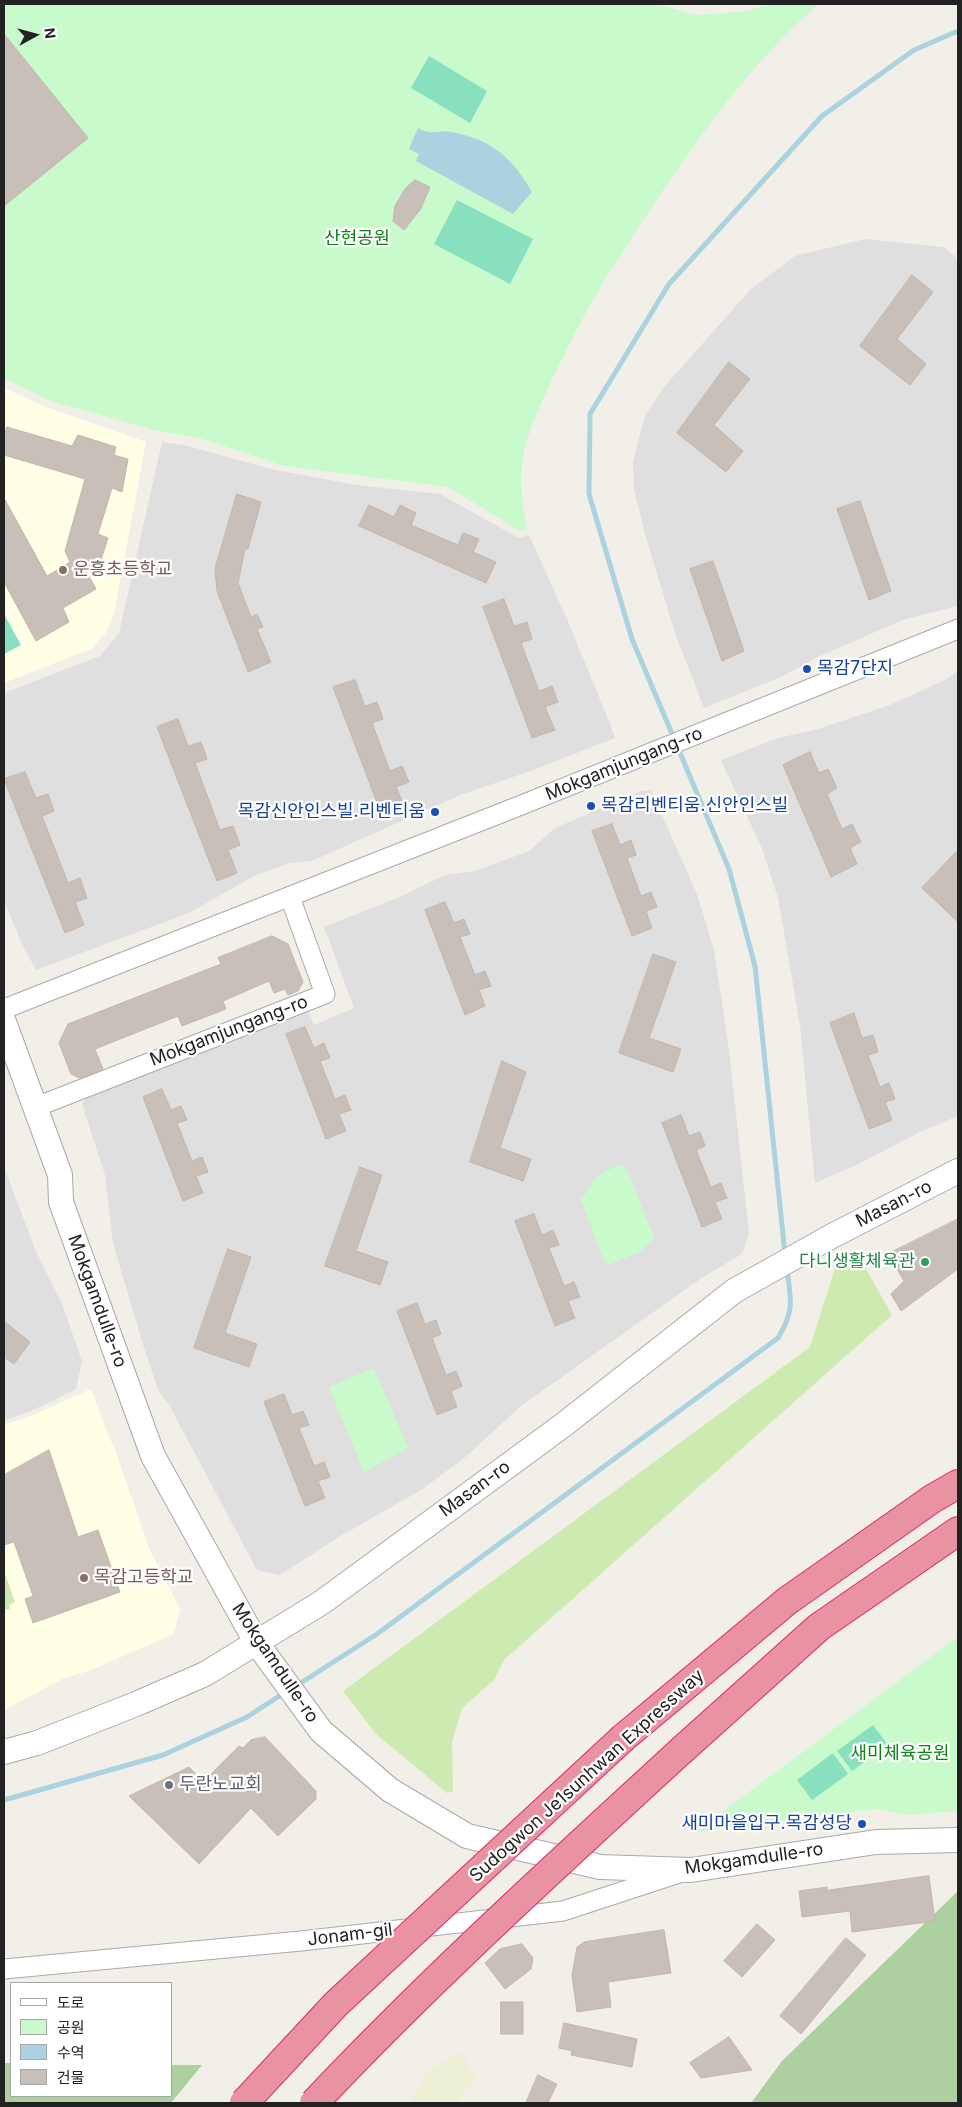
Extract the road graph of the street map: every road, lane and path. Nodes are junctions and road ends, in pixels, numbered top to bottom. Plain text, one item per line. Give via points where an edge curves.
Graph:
1 (958, 629) edge
2 (290, 897) junction
3 (4, 1009) edge
4 (4, 1022) edge
5 (36, 1107) junction
6 (958, 1170) edge
7 (958, 1484) edge
8 (958, 1531) edge
9 (256, 1642) junction
10 (4, 1752) edge
11 (958, 1840) edge
12 (691, 1870) junction
13 (4, 1969) edge
14 (244, 2103) edge
15 (314, 2103) edge

1 - 2 street, Mokgamjungang-ro
2 - 3 street, Mokgamjungang-ro
2 - 5 street, Mokgamjungang-ro via 325,994
4 - 5 street, Mokgamdulle-ro
5 - 9 street, Mokgamdulle-ro via 60,1175 61,1202 153,1456
6 - 9 street, Masan-ro via 734,1291 562,1426 321,1602
7 - 14 highway, Sudogwon Je1sunhwan Expressway, bridge via 787,1601 624,1738 336,2004
8 - 15 highway, bridge via 819,1627 478,1938
9 - 10 street, Masan-ro via 206,1674 37,1743
9 - 12 street, Mokgamdulle-ro via 321,1731 390,1790 467,1836 600,1867
11 - 12 street, Mokgamdulle-ro via 876,1842
12 - 13 street, Jonam-gil via 562,1910 301,1941

